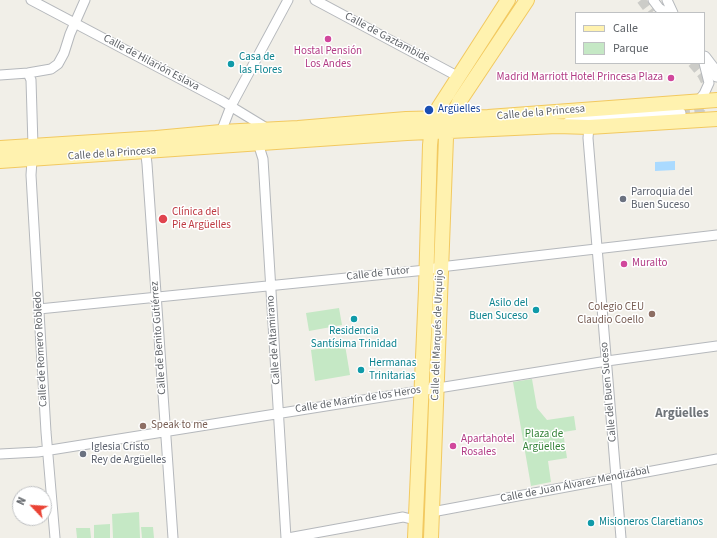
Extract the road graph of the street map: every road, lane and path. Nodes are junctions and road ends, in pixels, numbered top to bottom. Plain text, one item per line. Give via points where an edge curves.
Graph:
1 (31, 0) edge
2 (85, 0) edge
3 (288, 0) edge
4 (315, 0) edge
5 (508, 0) edge
6 (526, 0) edge
7 (653, 0) edge
8 (660, 0) edge
9 (667, 0) edge
10 (665, 12) edge
11 (671, 12) edge
12 (672, 12) edge
13 (74, 23) junction
14 (705, 59) edge
15 (704, 64) edge
16 (28, 72) junction
17 (0, 75) edge
18 (717, 75) edge
19 (459, 77) junction
20 (699, 100) junction
21 (717, 100) edge
22 (231, 106) junction
23 (681, 113) tunnel mouth
24 (717, 119) edge
25 (432, 125) junction
26 (449, 125) junction
27 (557, 126) junction
28 (590, 127) junction
29 (268, 128) junction
30 (223, 139) junction
31 (258, 143) junction
32 (145, 145) junction
33 (0, 148) edge
34 (32, 153) junction
35 (0, 161) edge
36 (717, 235) edge
37 (598, 249) junction
38 (440, 267) junction
39 (426, 270) junction
40 (271, 285) junction
41 (156, 297) junction
42 (39, 309) junction
43 (717, 346) edge
44 (607, 361) junction
45 (436, 387) junction
46 (421, 390) junction
47 (278, 413) junction
48 (166, 430) junction
49 (48, 450) junction
50 (0, 454) edge
51 (717, 459) edge
52 (616, 478) junction
53 (432, 512) junction
54 (416, 522) junction
55 (55, 538) edge
56 (173, 538) edge
57 (287, 538) edge
58 (415, 538) edge
59 (431, 538) edge
60 (621, 538) edge

1 - 13 street, Calle de Hilarión Eslava
2 - 13 street
3 - 22 street
4 - 19 street, Calle de Gaztambide
5 - 19 main road
6 - 26 main road, Calle del Marqués de Urquijo via 459,102
7 - 10 street
8 - 11 street
9 - 12 street
13 - 16 street via 58,64 51,69
13 - 22 street, Calle de Hilarión Eslava
14 - 18 street
15 - 20 street via 709,83
16 - 17 street
16 - 34 street, Calle de Romero Robledo via 31,80
19 - 25 main road via 436,111
20 - 21 main road, Calle de la Princesa
20 - 26 main road, Calle de la Princesa
22 - 29 street, Calle de Hilarión Eslava
22 - 30 street
23 - 27 street, Calle de la Princesa via 574,120
24 - 28 main road, Calle de la Princesa
25 - 26 main road, Calle de la Princesa
25 - 29 main road, Calle de la Princesa via 406,119
25 - 31 main road, Calle de la Princesa via 403,133
25 - 39 main road, Calle del Marqués de Urquijo
26 - 27 main road, Calle de la Princesa
26 - 38 main road, Calle del Marqués de Urquijo via 444,152
27 - 28 main road, Calle de la Princesa
28 - 37 street, Calle del Buen Suceso via 588,138
29 - 30 main road, Calle de la Princesa
30 - 31 main road, Calle de la Princesa
30 - 32 main road, Calle de la Princesa
31 - 40 street, Calle de Altamirano via 263,159
32 - 34 main road, Calle de la Princesa
32 - 41 street, Calle de Benito Gutiérrez
33 - 34 main road, Calle de la Princesa
34 - 35 main road, Calle de la Princesa
34 - 42 street, Calle de Romero Robledo
36 - 37 street, Calle de Tutor
37 - 38 street, Calle de Tutor
37 - 44 street, Calle del Buen Suceso
38 - 39 street, Calle de Tutor
38 - 45 main road, Calle del Marqués de Urquijo
39 - 40 street, Calle de Tutor
39 - 46 main road, Calle del Marqués de Urquijo
40 - 41 street, Calle de Tutor
40 - 47 street, Calle de Altamirano
41 - 42 street, Calle de Tutor
41 - 48 street, Calle de Benito Gutiérrez
42 - 49 street, Calle de Romero Robledo
43 - 44 street, Calle de Martín de los Heros
44 - 45 street, Calle de Martín de los Heros
44 - 52 street, Calle del Buen Suceso
45 - 46 street, Calle de Martín de los Heros
45 - 53 main road, Calle del Marqués de Urquijo
46 - 47 street, Calle de Martín de los Heros
46 - 54 main road, Calle del Marqués de Urquijo
47 - 48 street, Calle de Martín de los Heros
47 - 57 street, Calle de Altamirano
48 - 49 street, Calle de Martín de los Heros
48 - 56 street, Calle de Benito Gutiérrez
49 - 50 street, Calle de Martín de los Heros
49 - 55 street, Calle de Romero Robledo
51 - 52 street, Calle de Juan Álvarez Mendizábal
52 - 53 street, Calle de Juan Álvarez Mendizábal
52 - 60 street, Calle del Buen Suceso
53 - 59 main road, Calle del Marqués de Urquijo
54 - 57 street via 403,517
54 - 58 main road, Calle del Marqués de Urquijo

